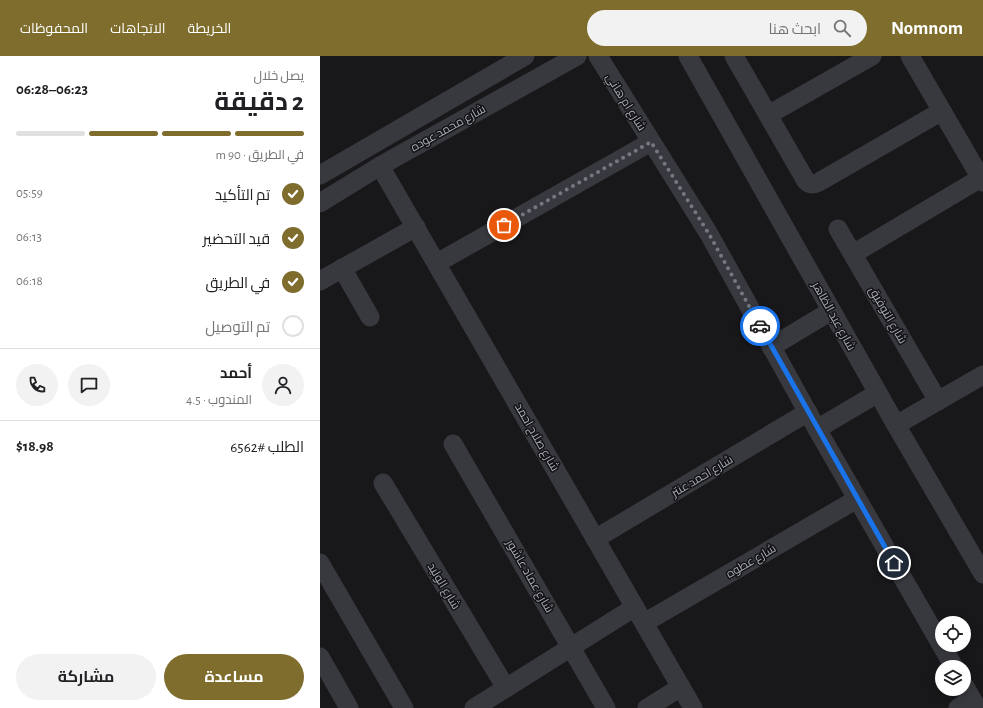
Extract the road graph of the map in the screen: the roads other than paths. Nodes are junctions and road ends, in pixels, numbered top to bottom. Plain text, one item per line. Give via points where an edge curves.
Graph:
1 (525, 56) edge
2 (577, 56) edge
3 (598, 56) edge
4 (688, 56) edge
5 (734, 56) edge
6 (872, 56) edge
7 (910, 56) edge
8 (942, 111) junction
9 (768, 115) junction
10 (651, 142) junction
11 (976, 152) edge
12 (380, 166) junction
13 (320, 174) edge
14 (982, 180) edge
15 (320, 203) edge
16 (416, 227) junction
17 (838, 229) dead end
18 (853, 254) junction
19 (437, 263) junction
20 (342, 268) junction
21 (320, 281) edge
22 (831, 310) junction
23 (370, 317) dead end
24 (772, 347) junction
25 (983, 376) edge
26 (878, 393) junction
27 (938, 401) junction
28 (808, 412) junction
29 (896, 425) junction
30 (817, 429) junction
31 (453, 444) dead end
32 (383, 483) dead end
33 (857, 499) junction
34 (595, 539) junction
35 (320, 563) edge
36 (983, 574) edge
37 (640, 615) junction
38 (571, 647) junction
39 (320, 657) edge
40 (950, 660) edge
41 (681, 687) junction
42 (506, 688) junction
43 (348, 708) edge
44 (404, 708) edge
45 (474, 708) edge
46 (606, 708) edge
47 (647, 708) edge
48 (693, 708) edge

1 - 13 street, شارع محمد عوده
2 - 12 street, شارع محمد عوده
3 - 10 street, شارع ام هاني
4 - 22 street, شارع عبد الظاهر
5 - 9 street
6 - 9 street
7 - 8 street
8 - 9 street via 815,184 806,181
8 - 11 street
10 - 19 street
10 - 24 street, شارع ام هاني via 709,234
11 - 14 street
12 - 15 street, شارع محمد عوده
12 - 16 street, شارع صلاح احمد
14 - 18 street
16 - 19 street, شارع صلاح احمد
16 - 20 street
17 - 18 street, شارع التوفيق
18 - 27 street, شارع التوفيق
19 - 34 street, شارع صلاح احمد
20 - 21 street
20 - 23 street
22 - 24 street
22 - 26 street, شارع عبد الظاهر
24 - 28 street, شارع ام هاني
25 - 27 street
26 - 29 street, شارع عبد الظاهر
26 - 30 street
27 - 29 street
28 - 30 street, شارع ام هاني
28 - 34 street, شارع احمد عنتر
29 - 36 street, شارع عبد الظاهر
30 - 33 street, شارع ام هاني
31 - 38 street, شارع عماد عاشور
32 - 42 street, شارع الوليد
33 - 37 street, شارع عطوه
33 - 40 street, شارع ام هاني
34 - 37 street, شارع صلاح احمد
35 - 44 street
37 - 38 street, شارع عطوه
37 - 41 street, شارع صلاح احمد
38 - 42 street, شارع عطوه
38 - 46 street, شارع عماد عاشور
39 - 43 street
41 - 47 street
41 - 48 street, شارع صلاح احمد
42 - 45 street, شارع عطوه

